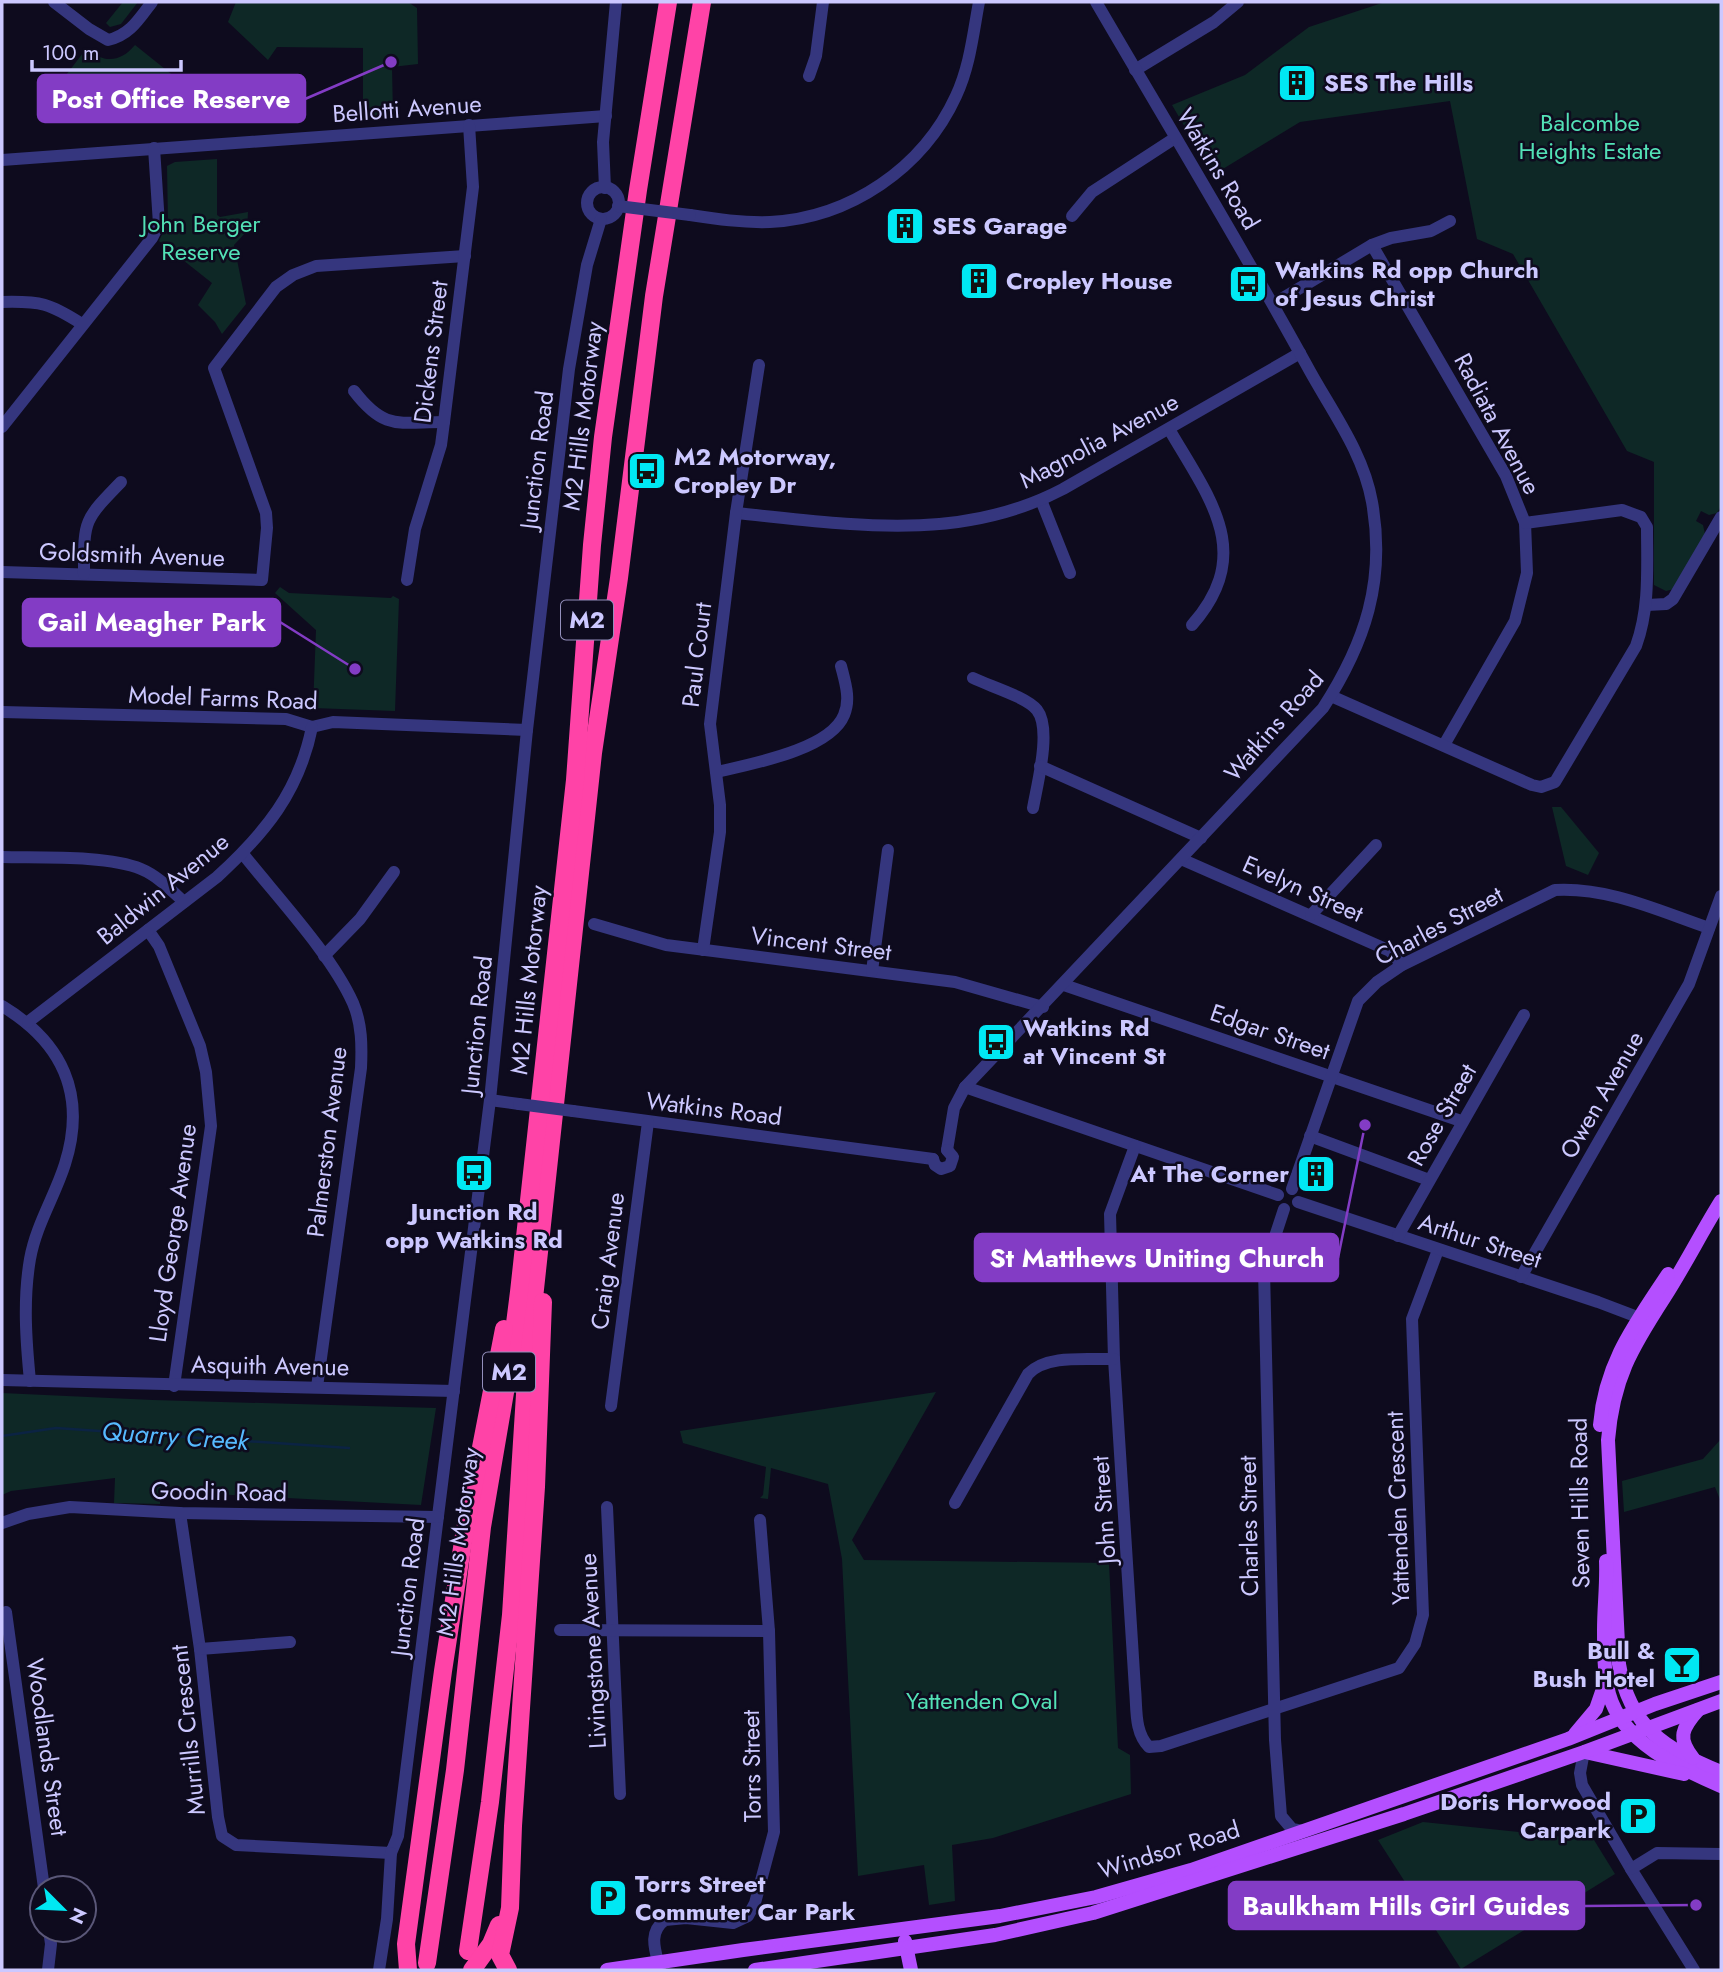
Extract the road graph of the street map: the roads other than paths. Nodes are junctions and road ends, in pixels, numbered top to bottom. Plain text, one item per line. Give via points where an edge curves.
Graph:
1 (54, 2) edge
2 (152, 2) edge
3 (616, 2) edge
4 (668, 2) edge
5 (702, 2) edge
6 (824, 2) edge
7 (979, 2) edge
8 (1096, 2) edge
9 (1238, 2) edge
10 (1135, 70) junction
11 (809, 76) dead end
12 (606, 116) junction
13 (468, 125) junction
14 (1175, 138) junction
15 (154, 148) junction
16 (2, 160) edge
17 (606, 188) junction
18 (618, 206) junction
19 (1072, 216) dead end
20 (601, 219) junction
21 (1450, 220) dead end
22 (1372, 245) junction
23 (465, 256) junction
24 (2, 302) edge
25 (1273, 304) junction
26 (82, 324) junction
27 (1300, 353) junction
28 (759, 365) dead end
29 (354, 391) dead end
30 (444, 422) junction
31 (2, 427) edge
32 (1170, 429) junction
33 (121, 482) dead end
34 (1041, 500) junction
35 (736, 513) junction
36 (1721, 517) edge
37 (1525, 523) junction
38 (2, 572) edge
39 (1070, 573) dead end
40 (84, 574) junction
41 (407, 580) dead end
42 (1647, 605) junction
43 (1192, 625) dead end
44 (841, 666) dead end
45 (973, 678) dead end
46 (1331, 696) junction
47 (2, 712) edge
48 (312, 727) junction
49 (527, 730) junction
50 (1444, 746) junction
51 (1040, 766) junction
52 (717, 772) junction
53 (1033, 808) dead end
54 (1201, 838) junction
55 (1376, 845) dead end
56 (888, 850) dead end
57 (243, 854) junction
58 (2, 857) edge
59 (1181, 859) junction
60 (394, 872) dead end
61 (1721, 896) edge
62 (184, 902) junction
63 (1311, 915) junction
64 (594, 924) dead end
65 (1709, 928) junction
66 (148, 930) junction
67 (703, 950) junction
68 (324, 956) junction
69 (1402, 965) junction
70 (872, 971) junction
71 (1064, 985) junction
72 (2, 1006) edge
73 (1043, 1007) junction
74 (1524, 1015) dead end
75 (28, 1022) junction
76 (1331, 1075) junction
77 (965, 1087) junction
78 (491, 1100) junction
79 (1461, 1121) junction
80 (648, 1122) junction
81 (1310, 1136) junction
82 (536, 1139) junction
83 (1135, 1146) junction
84 (546, 1175) junction
85 (1429, 1180) junction
86 (1292, 1189) junction
87 (1278, 1195) junction
88 (1721, 1201) edge
89 (1298, 1202) junction
90 (1284, 1209) junction
91 (1398, 1236) junction
92 (1438, 1250) junction
93 (1521, 1277) junction
94 (1644, 1320) junction
95 (1114, 1359) junction
96 (2, 1380) edge
97 (30, 1381) junction
98 (174, 1386) junction
99 (317, 1387) junction
100 (454, 1391) junction
101 (611, 1406) dead end
102 (955, 1503) dead end
103 (607, 1507) dead end
104 (180, 1513) junction
105 (438, 1517) junction
106 (760, 1520) dead end
107 (2, 1523) edge
108 (6, 1612) dead end
109 (560, 1630) dead end
110 (614, 1630) junction
111 (769, 1631) junction
112 (290, 1642) dead end
113 (200, 1649) junction
114 (1606, 1679) junction
115 (1721, 1682) edge
116 (1721, 1701) edge
117 (1700, 1707) junction
118 (1272, 1710) junction
119 (1635, 1713) junction
120 (1620, 1719) junction
121 (1646, 1728) junction
122 (1632, 1734) junction
123 (1568, 1739) junction
124 (1584, 1752) junction
125 (1696, 1762) junction
126 (1721, 1772) edge
127 (1703, 1778) junction
128 (1721, 1786) edge
129 (620, 1794) dead end
130 (1303, 1831) junction
131 (391, 1853) junction
132 (1721, 1854) edge
133 (511, 1867) junction
134 (1631, 1869) junction
135 (42, 1874) edge
136 (903, 1929) junction
137 (51, 1944) edge
138 (906, 1949) junction
139 (468, 1951) dead end
140 (427, 1963) dead end
141 (405, 1966) edge
142 (659, 1966) edge
143 (48, 1970) edge
144 (379, 1970) edge
145 (472, 1970) edge
146 (508, 1970) edge
147 (607, 1970) edge
148 (755, 1970) edge
149 (911, 1970) edge
150 (1695, 1970) edge

1 - 2 street via 108,40 129,32
3 - 12 street
4 - 82 highway, M2 Hills Motorway / M2 via 603,437 575,780
5 - 84 highway, M2 Hills Motorway / M2 via 654,296 593,753
6 - 11 street
7 - 18 street, bridge via 968,63 948,112 926,144 886,182 848,203 802,218 761,222
8 - 10 street, Watkins Road
9 - 10 street
10 - 14 street, Watkins Road
12 - 13 street, Bellotti Avenue
12 - 17 street via 602,156
13 - 15 street, Bellotti Avenue
13 - 23 street, Dickens Street via 473,187
14 - 19 street via 1092,192
14 - 25 street, Watkins Road
15 - 16 street, Bellotti Avenue
15 - 26 street via 159,224
17 - 18 street via 616,196
17 - 20 street via 591,192 587,201 592,215
18 - 20 street via 610,217
20 - 49 street, Junction Road via 589,254 569,369
21 - 22 street via 1431,231
22 - 25 street
22 - 37 street, Radiata Avenue via 1506,476
23 - 30 street, Dickens Street
23 - 40 street, Goldsmith Avenue via 316,265 293,275 276,287 214,368 266,513 262,580
24 - 26 street via 35,301
25 - 27 street, Watkins Road
26 - 31 street
27 - 32 street, Magnolia Avenue
27 - 46 street, Watkins Road via 1355,451 1372,501 1375,533 1367,616 1353,659
28 - 35 street, Paul Court
29 - 30 street via 368,409 392,422
30 - 41 street, Dickens Street via 415,529
32 - 34 street, Magnolia Avenue
32 - 43 street via 1224,534 1218,584
33 - 40 street via 87,520
34 - 35 street, Magnolia Avenue via 949,524 912,527
34 - 39 street
35 - 52 street, Paul Court via 710,723
36 - 42 street via 1673,599
37 - 42 street via 1622,510 1641,517 1647,527
37 - 50 street, Radiata Avenue via 1527,573 1515,621
38 - 40 street, Goldsmith Avenue
42 - 50 street via 1636,646 1555,782 1532,785
44 - 52 street via 847,688 846,712 835,727 796,752
45 - 51 street via 1037,710 1044,726
46 - 50 street
46 - 54 street, Watkins Road
47 - 48 street, Model Farms Road via 286,719
48 - 49 street, Model Farms Road via 333,722
48 - 57 street, Baldwin Avenue via 297,777 265,829
49 - 78 street, Junction Road
51 - 53 street
51 - 54 street
52 - 67 street, Paul Court via 720,832
54 - 59 street, Watkins Road
55 - 63 street
56 - 70 street
57 - 62 street, Baldwin Avenue
57 - 68 street, Palmerston Avenue
58 - 62 street via 127,864 160,880
59 - 63 street, Evelyn Street
59 - 71 street, Watkins Road
60 - 68 street via 360,919
61 - 65 street, Owen Avenue
62 - 66 street, Baldwin Avenue
63 - 69 street, Evelyn Street via 1390,951
64 - 67 street, Vincent Street via 666,946
65 - 69 street, Charles Street via 1617,896 1555,890
65 - 93 street, Owen Avenue via 1689,984
66 - 75 street, Baldwin Avenue
66 - 98 street, Lloyd George Avenue via 200,1046 210,1101 211,1126
67 - 70 street, Vincent Street
68 - 99 street, Palmerston Avenue via 353,1004 362,1045
69 - 76 street, Charles Street via 1358,1001
70 - 73 street, Vincent Street via 955,982
71 - 73 street, Watkins Road
71 - 76 street, Edgar Street
72 - 75 street
73 - 77 street, Watkins Road
74 - 79 street, Rose Street
75 - 97 street via 63,1068 72,1096 73,1129 65,1164 30,1256 26,1297
76 - 79 street, Edgar Street
76 - 81 street, Charles Street
77 - 80 street, Watkins Road via 954,1108 947,1150 953,1157 950,1167 941,1169 933,1159
77 - 83 street
78 - 80 street, Watkins Road, bridge
78 - 100 street, Junction Road
79 - 85 street, Rose Street
80 - 101 street, Craig Avenue
81 - 85 street
81 - 86 street, Charles Street
82 - 140 highway, M2 Hills Motorway / M2 via 512,1352 480,1540 455,1770
82 - 141 highway via 464,1535
83 - 87 street
83 - 95 street, John Street via 1110,1214
84 - 133 highway via 536,1487
84 - 139 highway, M2 Hills Motorway / M2 via 527,1363 510,1626
85 - 91 street, Rose Street
86 - 87 street
86 - 89 street
87 - 90 street via 1278,1204
88 - 94 main road, Seven Hills Road
89 - 90 street via 1292,1209
89 - 91 street, Arthur Street
90 - 118 street, Charles Street via 1264,1270
91 - 92 street, Arthur Street
92 - 93 street, Arthur Street
92 - 118 street, Yattenden Crescent via 1412,1319 1423,1615 1415,1644 1399,1668
93 - 94 street, Arthur Street
94 - 114 main road, Seven Hills Road via 1616,1356 1601,1405
94 - 119 main road, Seven Hills Road via 1617,1383 1608,1440 1619,1664
95 - 102 street via 1056,1361 1035,1367
95 - 118 street, John Street via 1141,1736 1156,1748
96 - 97 street, Asquith Avenue
97 - 98 street, Asquith Avenue
98 - 99 street, Asquith Avenue
99 - 100 street, Asquith Avenue
100 - 105 street, Junction Road
103 - 110 street, Livingstone Avenue
104 - 105 street, Goodin Road
104 - 107 street, Goodin Road via 70,1507
104 - 113 street, Murrills Crescent
105 - 131 street, Junction Road via 398,1836
106 - 111 street, Torrs Street
108 - 135 street, Woodlands Street
109 - 110 street
110 - 111 street
110 - 129 street, Livingstone Avenue
111 - 142 street, Torrs Street via 775,1819 755,1903 748,1916 733,1923 665,1920 655,1930
112 - 113 street
113 - 131 street, Murrills Crescent via 222,1836 236,1845
114 - 120 main road, Seven Hills Road
114 - 123 main road via 1596,1709
115 - 119 main road, Windsor Road
116 - 117 main road, Windsor Road
117 - 121 main road, Windsor Road
117 - 125 main road via 1684,1726 1683,1736 1685,1748
118 - 130 street, Charles Street via 1281,1816 1292,1829
119 - 120 main road, Windsor Road
119 - 121 main road, Seven Hills Road
120 - 122 main road, Seven Hills Road
120 - 123 main road, Windsor Road
121 - 122 main road, Windsor Road
121 - 125 main road, Seven Hills Road
122 - 124 main road, Windsor Road
122 - 127 main road, Seven Hills Road
123 - 130 main road, Windsor Road
124 - 127 main road
124 - 134 street via 1580,1778
124 - 138 main road, Windsor Road via 1119,1906 995,1935
125 - 126 main road, Seven Hills Road
127 - 128 main road
130 - 136 main road, Windsor Road via 1096,1897
131 - 144 street
132 - 134 street via 1657,1853
133 - 145 highway via 499,1926
133 - 146 highway via 510,1908 500,1955
134 - 150 street
136 - 138 main road
136 - 142 main road, Windsor Road
137 - 143 street
138 - 148 main road, Windsor Road
138 - 149 main road
142 - 147 main road, Windsor Road

